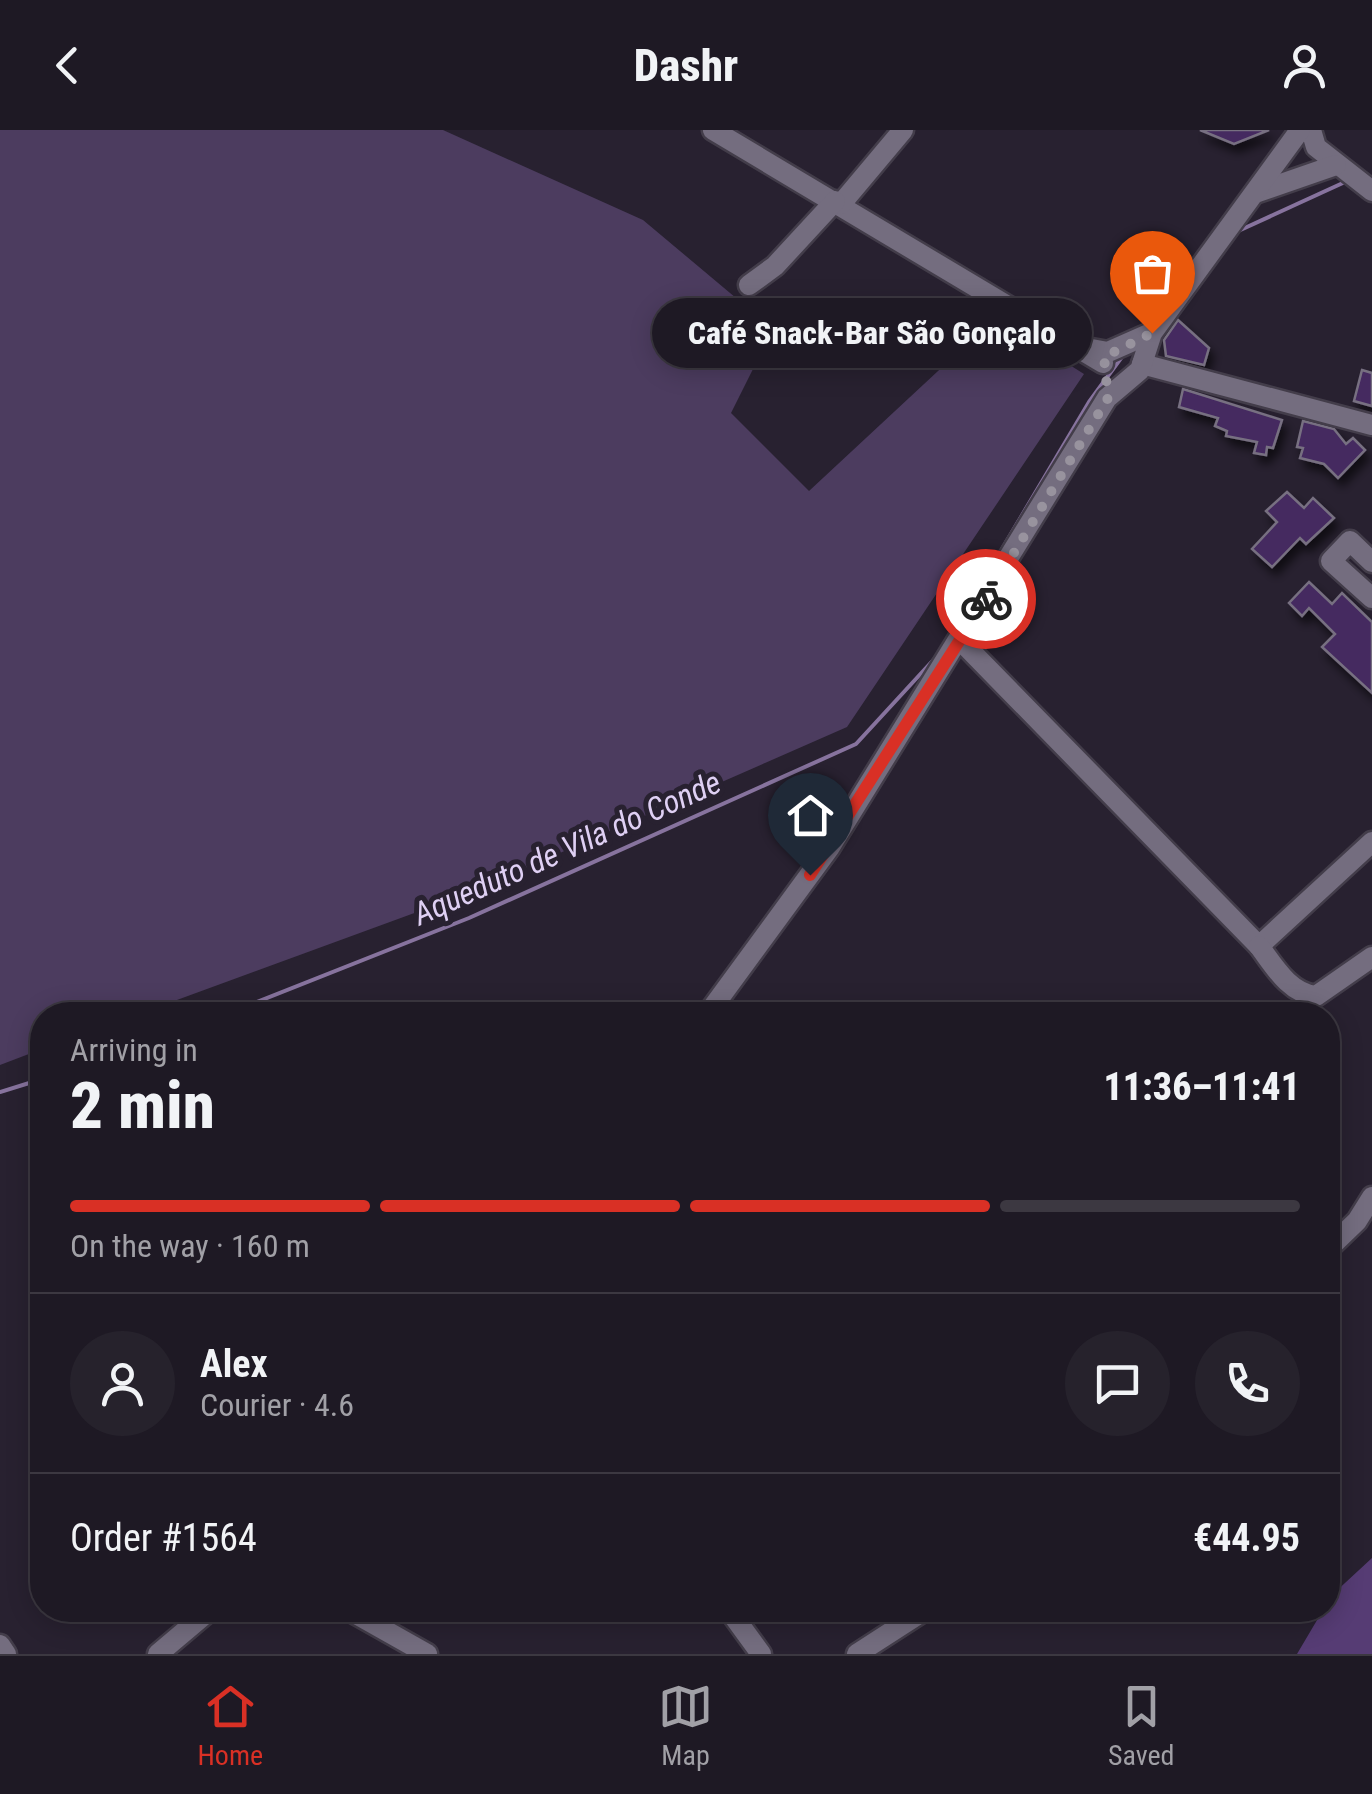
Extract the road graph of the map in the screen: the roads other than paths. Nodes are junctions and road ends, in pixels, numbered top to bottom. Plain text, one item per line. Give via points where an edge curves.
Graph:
1 (713, 130) edge
2 (902, 130) edge
3 (1300, 130) edge
4 (1311, 130) edge
5 (1336, 164) junction
6 (1372, 191) edge
7 (1258, 192) junction
8 (838, 202) junction
9 (749, 285) dead end
10 (1121, 359) junction
11 (1108, 398) junction
12 (1372, 425) edge
13 (1372, 562) edge
14 (1372, 598) edge
15 (961, 641) junction
16 (1372, 842) edge
17 (1259, 946) junction
18 (1372, 957) edge
19 (717, 1002) edge
20 (1372, 1197) edge
21 (1340, 1237) edge
22 (196, 1622) edge
23 (370, 1622) edge
24 (737, 1622) edge
25 (906, 1622) edge
26 (0, 1646) edge
27 (6, 1654) edge
28 (158, 1654) edge
29 (427, 1654) edge
30 (761, 1654) edge
31 (857, 1654) edge

1 - 8 street
2 - 8 street
3 - 7 street
4 - 5 street via 1316,147
5 - 6 street
5 - 7 street
7 - 10 street via 1152,333
8 - 9 street
8 - 10 street via 1084,348
10 - 11 street
10 - 11 street via 1136,374
10 - 12 street
11 - 15 street
13 - 14 street via 1350,541 1332,560
15 - 17 street
15 - 19 street via 830,847
16 - 17 street
17 - 18 street via 1305,995 1316,996
20 - 21 street
22 - 28 street
23 - 29 street
24 - 30 street
25 - 31 street
26 - 27 street

